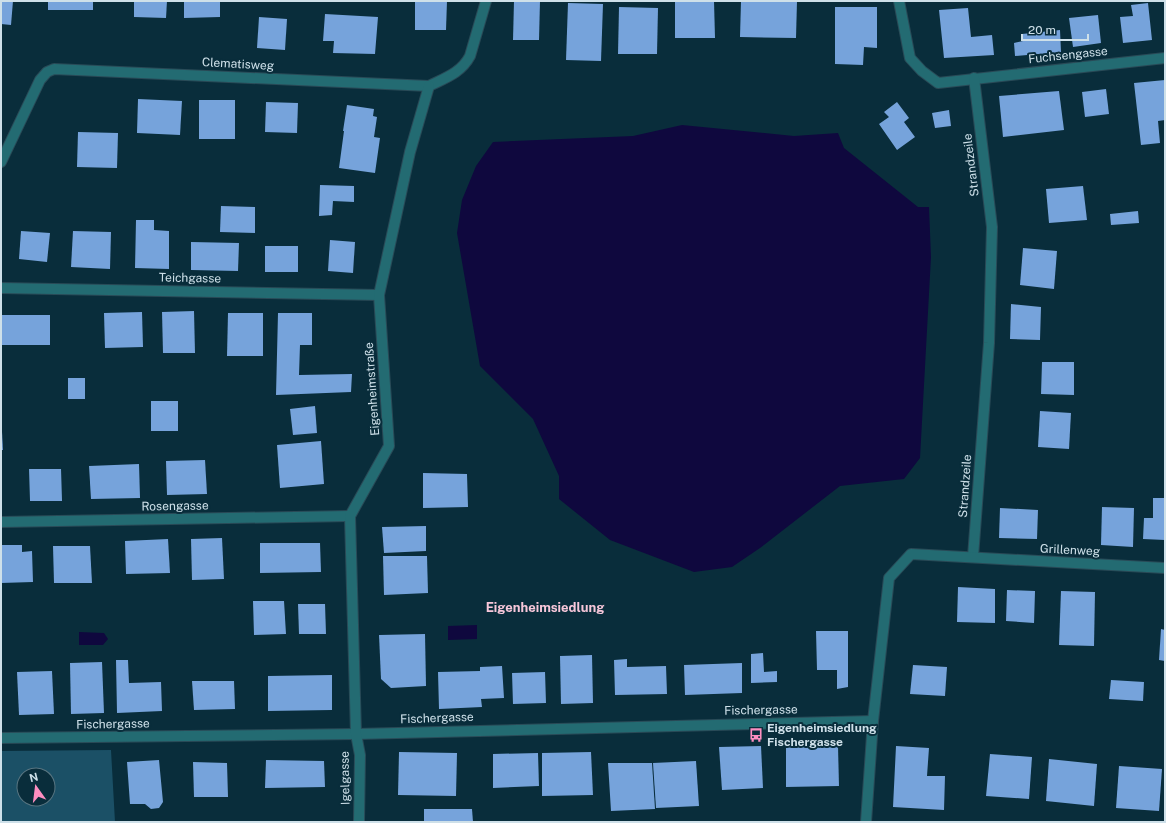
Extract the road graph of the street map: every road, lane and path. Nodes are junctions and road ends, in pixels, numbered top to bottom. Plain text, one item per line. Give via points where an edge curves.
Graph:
1 (486, 1) edge
2 (899, 1) edge
3 (1165, 58) edge
4 (974, 78) junction
5 (429, 86) junction
6 (1, 162) edge
7 (1, 288) edge
8 (379, 295) junction
9 (350, 516) junction
10 (1, 522) edge
11 (973, 557) junction
12 (1165, 568) edge
13 (873, 721) junction
14 (356, 734) junction
15 (1, 738) edge
16 (359, 822) edge
17 (866, 822) edge

1 - 5 street via 466,65
2 - 4 street, Fuchsengasse via 910,58 922,71 938,83
3 - 4 street, Fuchsengasse
4 - 11 street, Strandzeile via 992,227 988,343
5 - 6 street, Clematisweg via 57,68 47,72 40,80
5 - 8 street, Eigenheimstraße via 410,152
7 - 8 street, Teichgasse
8 - 9 street, Eigenheimstraße via 389,446
9 - 10 street, Rosengasse
9 - 14 street
11 - 12 street, Grillenweg
11 - 13 street via 911,554 889,578
13 - 14 street, Fischergasse
13 - 17 street
14 - 15 street, Fischergasse
14 - 16 street, Igelgasse via 360,755

